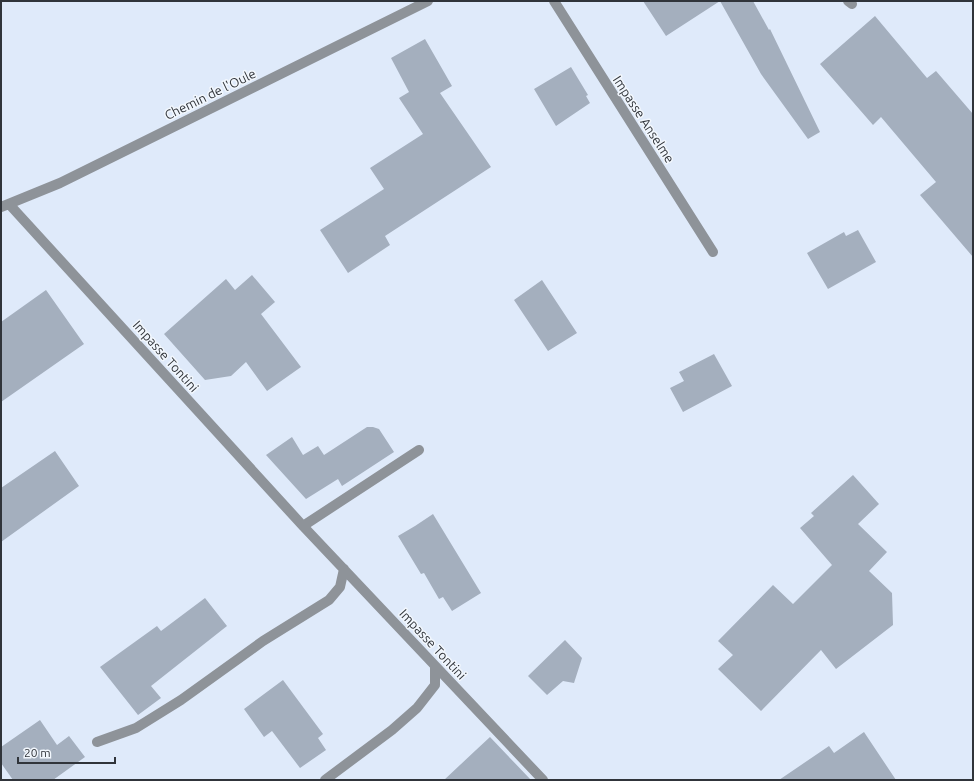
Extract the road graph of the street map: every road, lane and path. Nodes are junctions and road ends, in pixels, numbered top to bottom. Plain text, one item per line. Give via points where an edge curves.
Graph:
1 (428, 1) edge
2 (554, 1) edge
3 (5, 205) edge
4 (713, 252) dead end
5 (419, 450) dead end
6 (303, 526) junction
7 (344, 569) junction
8 (436, 666) junction
9 (97, 742) dead end
10 (325, 780) edge
11 (543, 780) edge

1 - 3 street, Chemin de l'Oule via 60,183
2 - 4 street, Impasse Anselme
3 - 6 street, Impasse Tontini
5 - 6 street
6 - 7 street, Impasse Tontini
7 - 8 street, Impasse Tontini
7 - 9 street via 340,587 329,600 263,641 181,700 136,728
8 - 10 street via 435,685 417,708
8 - 11 street, Impasse Tontini

